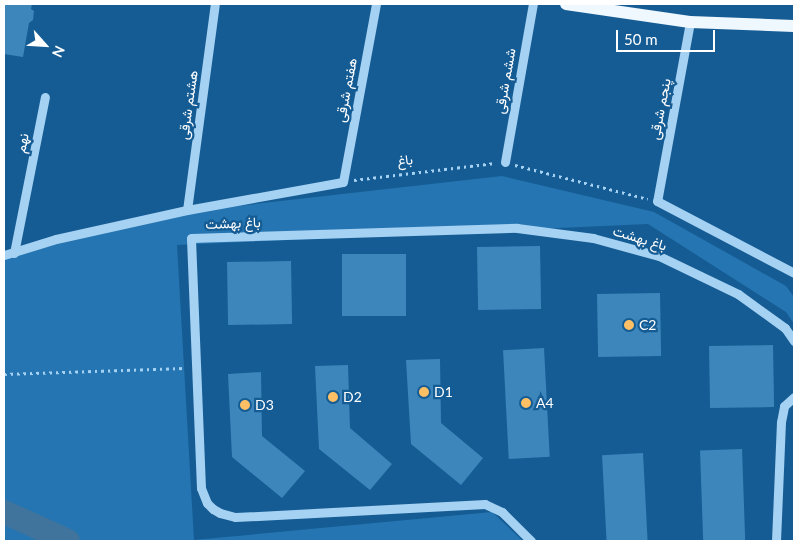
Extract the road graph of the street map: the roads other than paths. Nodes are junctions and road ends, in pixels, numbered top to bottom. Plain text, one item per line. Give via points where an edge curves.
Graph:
1 (215, 4) edge
2 (376, 4) edge
3 (533, 4) edge
4 (566, 4) edge
5 (690, 22) junction
6 (794, 26) edge
7 (45, 97) dead end
8 (504, 162) road end
9 (187, 210) junction
10 (14, 253) junction
11 (4, 255) edge
12 (794, 273) edge
13 (794, 342) edge
14 (794, 398) edge
15 (531, 541) edge
16 (776, 541) edge

1 - 9 street, هشتم شرقی
2 - 9 street, هفتم شرقی via 343,182
3 - 8 street, ششم شرقی
4 - 5 main road
5 - 6 main road
5 - 12 street, پنجم شرقی via 656,201
7 - 10 street, نهم
9 - 10 street via 56,239
10 - 11 street
13 - 15 street, باغ بهشت via 785,328 738,294 660,256 592,238 517,228 191,238 201,488 207,502 220,513 235,517 485,504 502,512
14 - 16 street via 784,406 781,422

